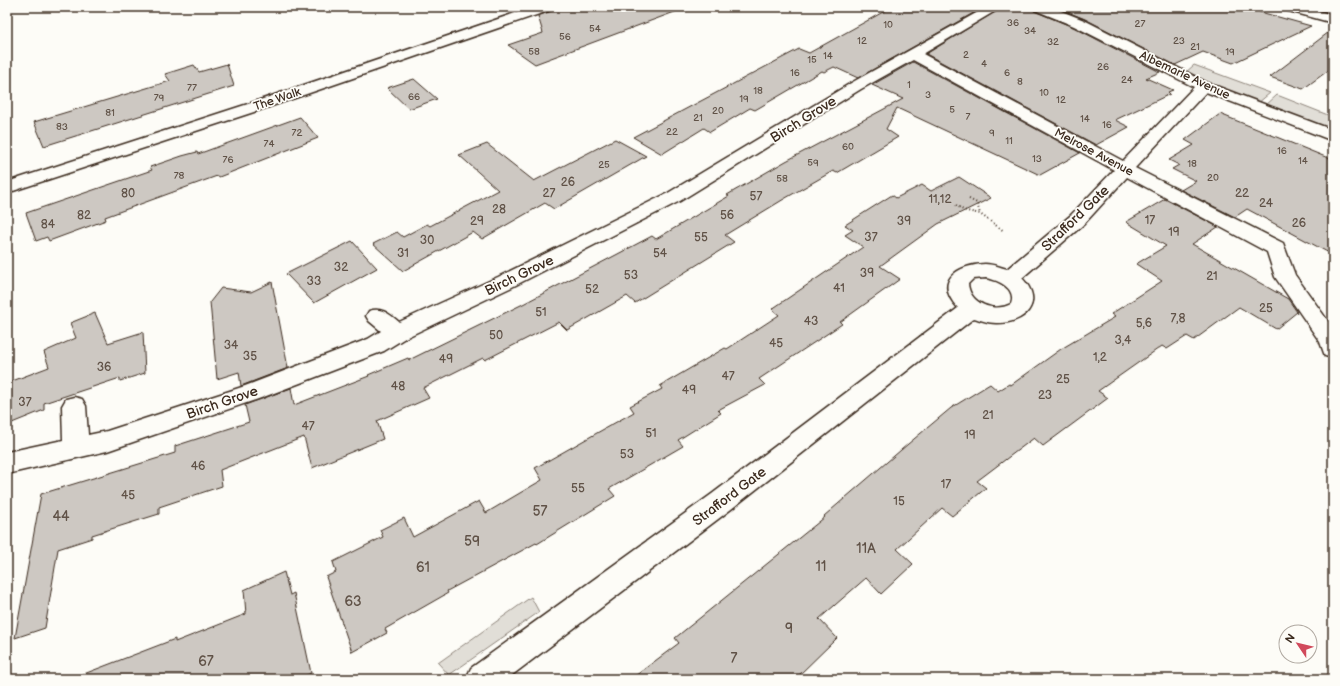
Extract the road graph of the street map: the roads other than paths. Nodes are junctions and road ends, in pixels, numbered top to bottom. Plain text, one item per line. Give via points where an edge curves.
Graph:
1 (546, 7) edge
2 (996, 7) edge
3 (1040, 7) edge
4 (1290, 7) edge
5 (1333, 19) edge
6 (914, 54) junction
7 (1203, 86) junction
8 (1333, 136) edge
9 (1124, 169) junction
10 (7, 188) edge
11 (1009, 278) junction
12 (972, 308) junction
13 (376, 316) dead end
14 (397, 332) junction
15 (1333, 350) edge
16 (74, 406) dead end
17 (76, 448) junction
18 (7, 463) edge
19 (482, 679) edge

1 - 10 street, The Walk
2 - 6 street, Birch Grove
3 - 7 street, Albemarle Avenue via 1079,23
4 - 5 street
6 - 9 street, Melrose Avenue
6 - 14 street, Birch Grove via 853,88 674,197 505,282
7 - 8 street, Albemarle Avenue
7 - 9 street, Strafford Gate
9 - 11 street, Strafford Gate via 1066,230
9 - 15 street, Melrose Avenue via 1276,248 1284,277 1330,340
11 - 12 street via 1023,296 1020,308 1009,314 994,315
11 - 12 street via 986,271 968,273 961,277 957,282 959,295
12 - 19 street, Strafford Gate via 721,502
13 - 14 street
14 - 17 street, Birch Grove via 376,345 253,392 107,441
16 - 17 street
17 - 18 street, Birch Grove

